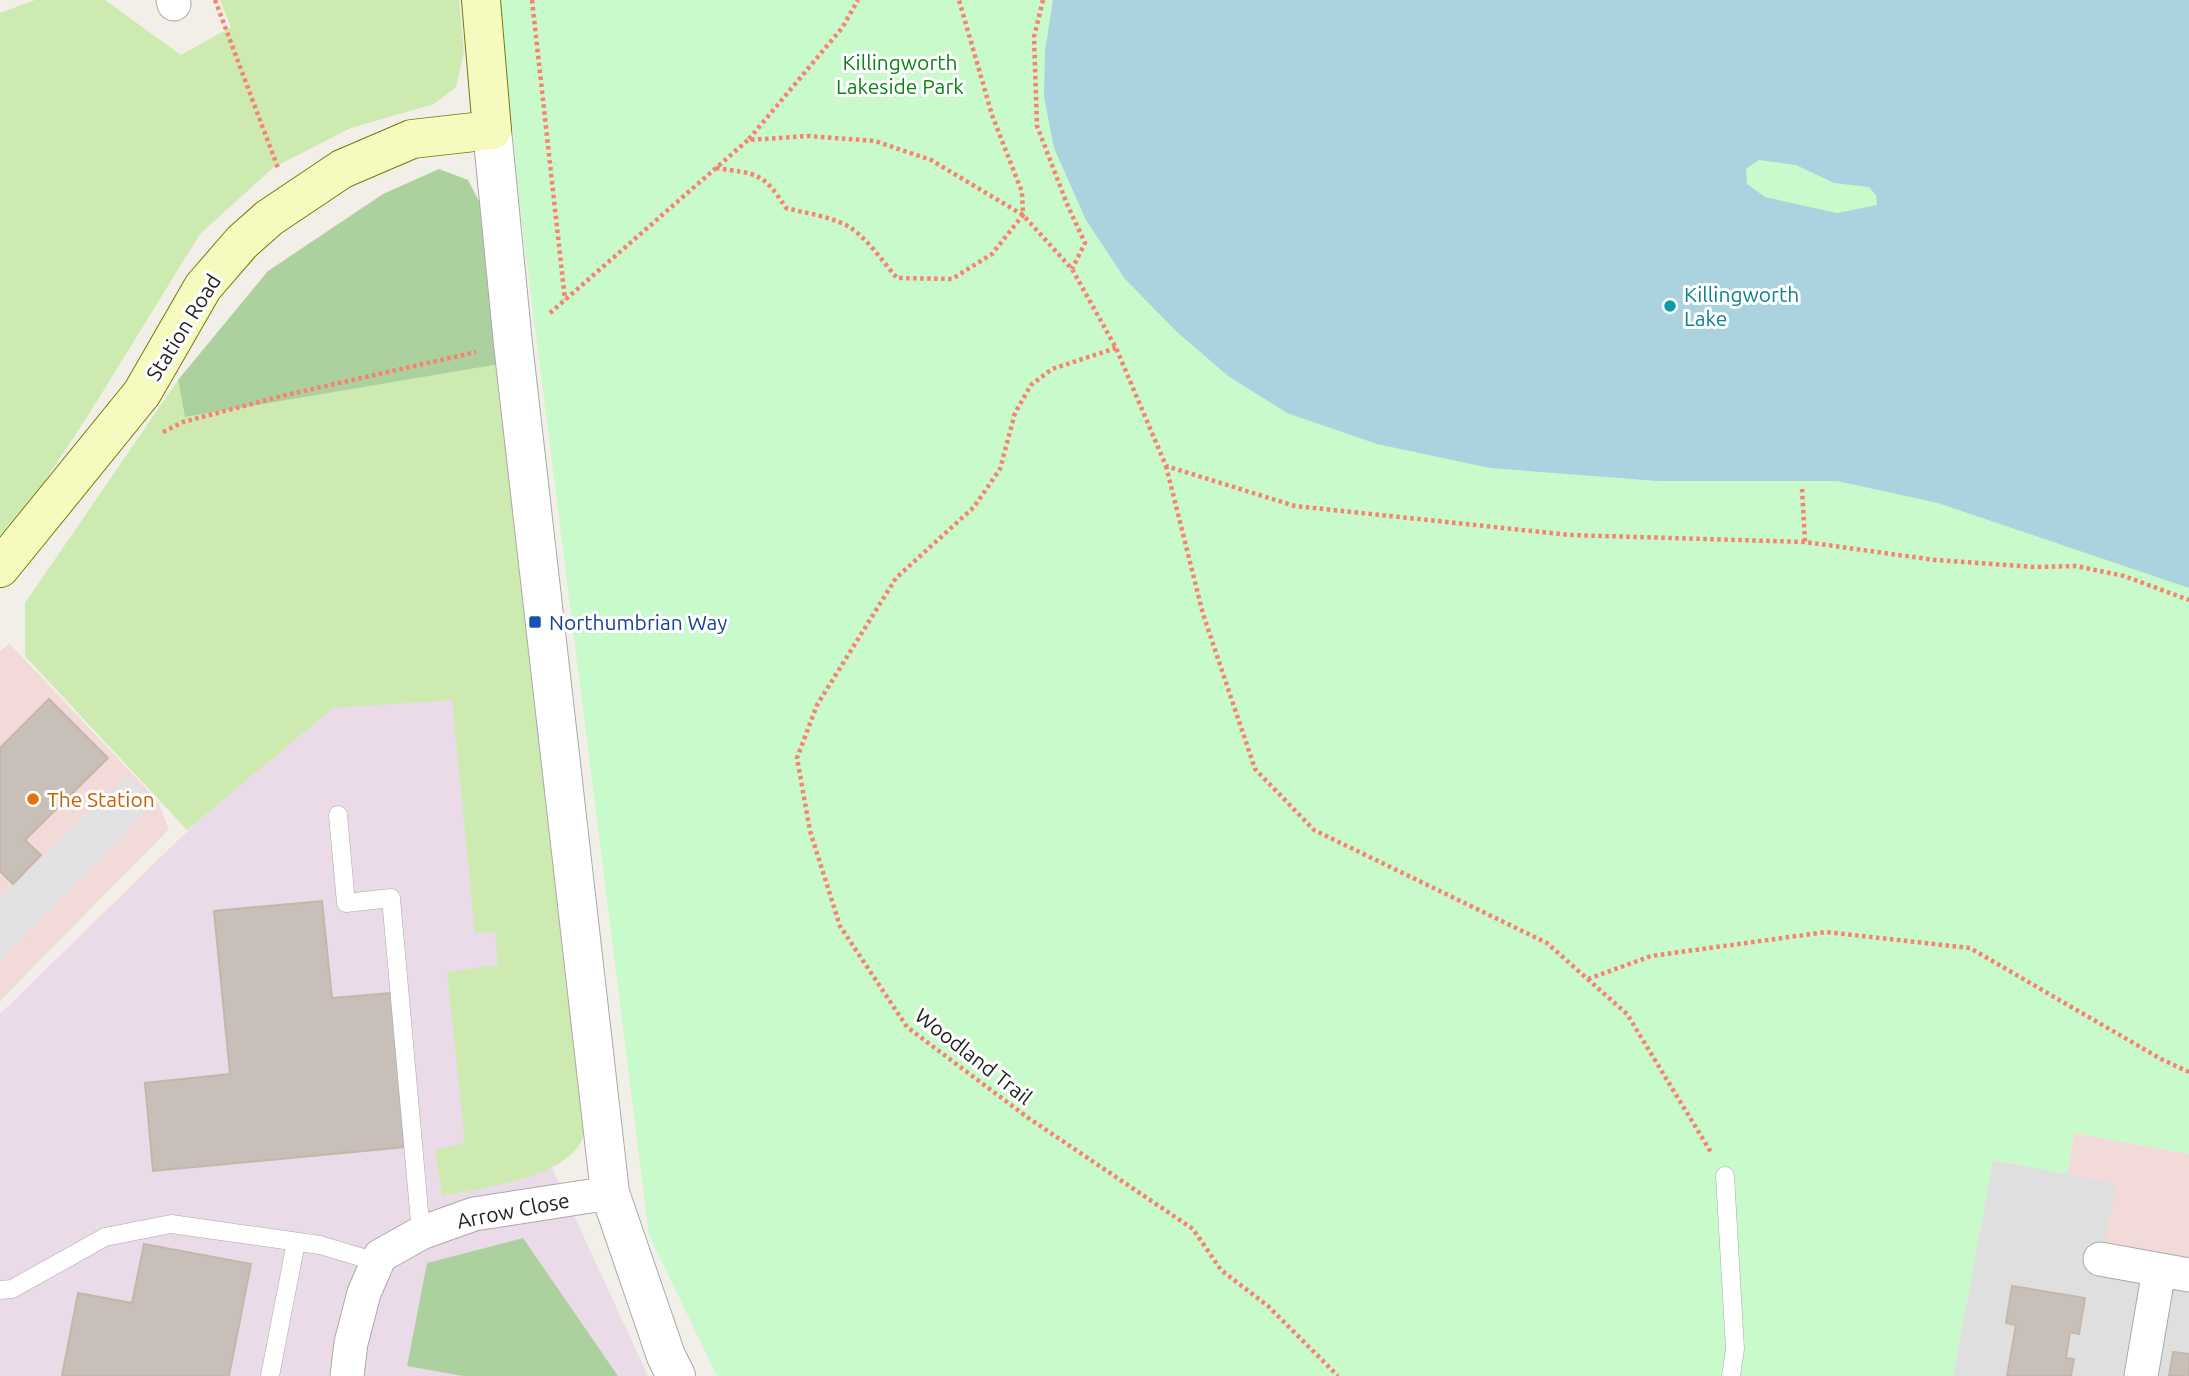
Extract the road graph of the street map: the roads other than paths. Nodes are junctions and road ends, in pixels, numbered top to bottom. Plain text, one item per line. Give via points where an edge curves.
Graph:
1 (481, 0) edge
2 (492, 130) junction
3 (0, 568) edge
4 (338, 815) dead end
5 (1725, 1176) road end
6 (610, 1192) junction
7 (421, 1233) junction
8 (296, 1242) junction
9 (2100, 1259) dead end
10 (377, 1262) junction
11 (2174, 1272) edge
12 (0, 1290) edge
13 (270, 1376) edge
14 (347, 1376) edge
15 (676, 1376) edge
16 (1731, 1376) edge
17 (2141, 1376) edge

1 - 2 main road
2 - 3 main road, Station Road via 412,139 342,169 290,202 242,242 203,287 142,393
2 - 6 street
4 - 7 lane via 346,903 391,898
5 - 16 lane via 1735,1349
6 - 7 street, Arrow Close via 474,1214
6 - 15 street
7 - 10 street, Arrow Close
8 - 10 lane
8 - 12 lane via 171,1224 105,1237 12,1289
8 - 13 lane
9 - 11 street
10 - 14 street via 351,1343
11 - 17 street

